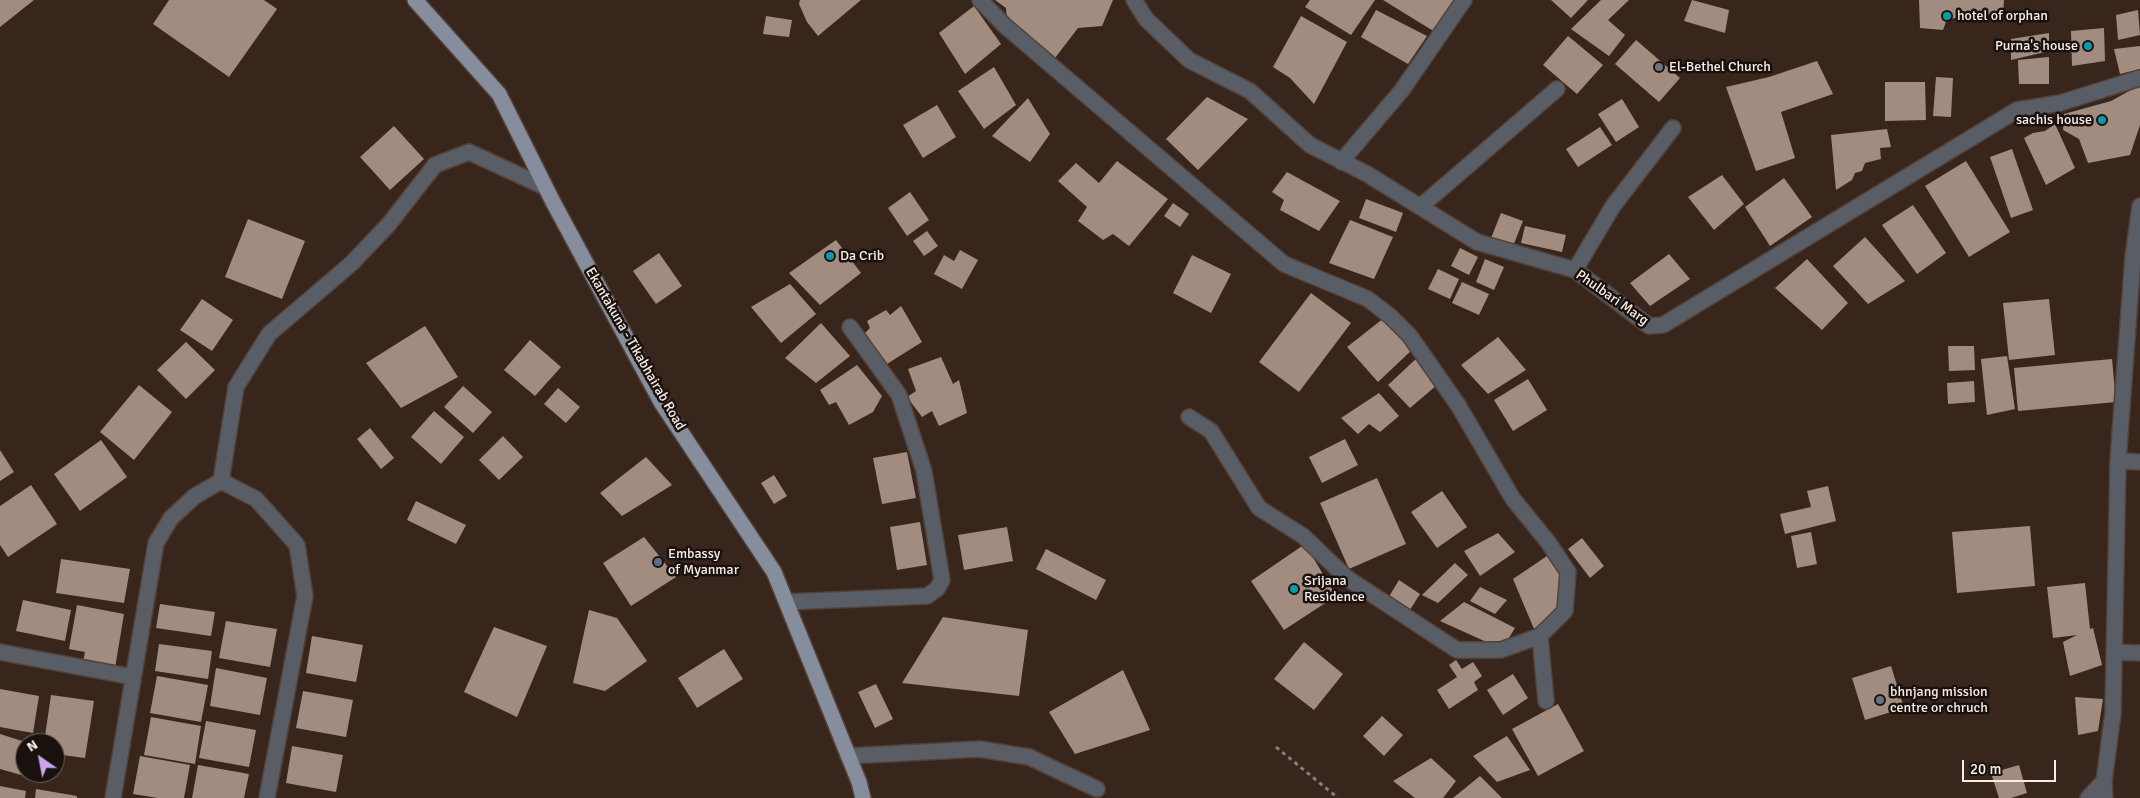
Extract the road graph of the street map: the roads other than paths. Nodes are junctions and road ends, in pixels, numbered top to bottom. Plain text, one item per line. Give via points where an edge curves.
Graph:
1 (415, 0) edge
2 (980, 0) edge
3 (1134, 0) edge
4 (1464, 0) edge
5 (2140, 78) edge
6 (1557, 89) dead end
7 (1673, 128) dead end
8 (1341, 162) junction
9 (545, 187) junction
10 (2140, 206) edge
11 (1420, 207) junction
12 (2137, 258) edge
13 (1575, 270) junction
14 (850, 327) dead end
15 (1189, 417) dead end
16 (2118, 461) junction
17 (2140, 462) edge
18 (221, 481) junction
19 (786, 602) junction
20 (1540, 636) junction
21 (0, 652) edge
22 (2114, 652) junction
23 (2140, 653) edge
24 (134, 677) junction
25 (1546, 701) dead end
26 (848, 756) junction
27 (2104, 781) junction
28 (1096, 789) dead end
29 (113, 798) edge
30 (267, 798) edge
31 (863, 798) edge
32 (2088, 798) edge
33 (2105, 798) edge

1 - 9 main road, Ekantakuna - Tikabhairab Road via 499,94
2 - 20 street via 1004,25 1284,264 1368,299 1410,336 1458,405 1513,499 1568,572 1565,611
3 - 8 street, Phulbari Marg via 1146,19 1190,60 1250,91 1310,145
4 - 8 street via 1402,90
5 - 13 street, Phulbari Marg via 2060,103 2017,110 1663,325 1649,326
6 - 11 street
7 - 13 street via 1613,206
8 - 11 street, Phulbari Marg
9 - 18 street via 469,152 435,165 389,224 352,263 269,334 236,388
9 - 19 main road, Ekantakuna - Tikabhairab Road via 661,402 774,572
10 - 12 street
11 - 13 street, Phulbari Marg via 1477,242
12 - 16 street
14 - 19 street via 899,395 924,471 942,580 937,589 927,596
15 - 20 street via 1211,432 1259,508 1303,536 1347,578 1457,650 1501,650
16 - 17 street
16 - 22 street
18 - 24 street via 196,496 171,518 156,543
18 - 30 street via 256,500 297,545 305,596
19 - 26 main road, Ekantakuna - Tikabhairab Road
20 - 25 street
21 - 24 street
22 - 23 street
22 - 27 street via 2113,714
24 - 29 street
26 - 28 street via 978,749 1029,757
26 - 31 main road, Ekantakuna - Tikabhairab Road
27 - 32 street
27 - 33 street

